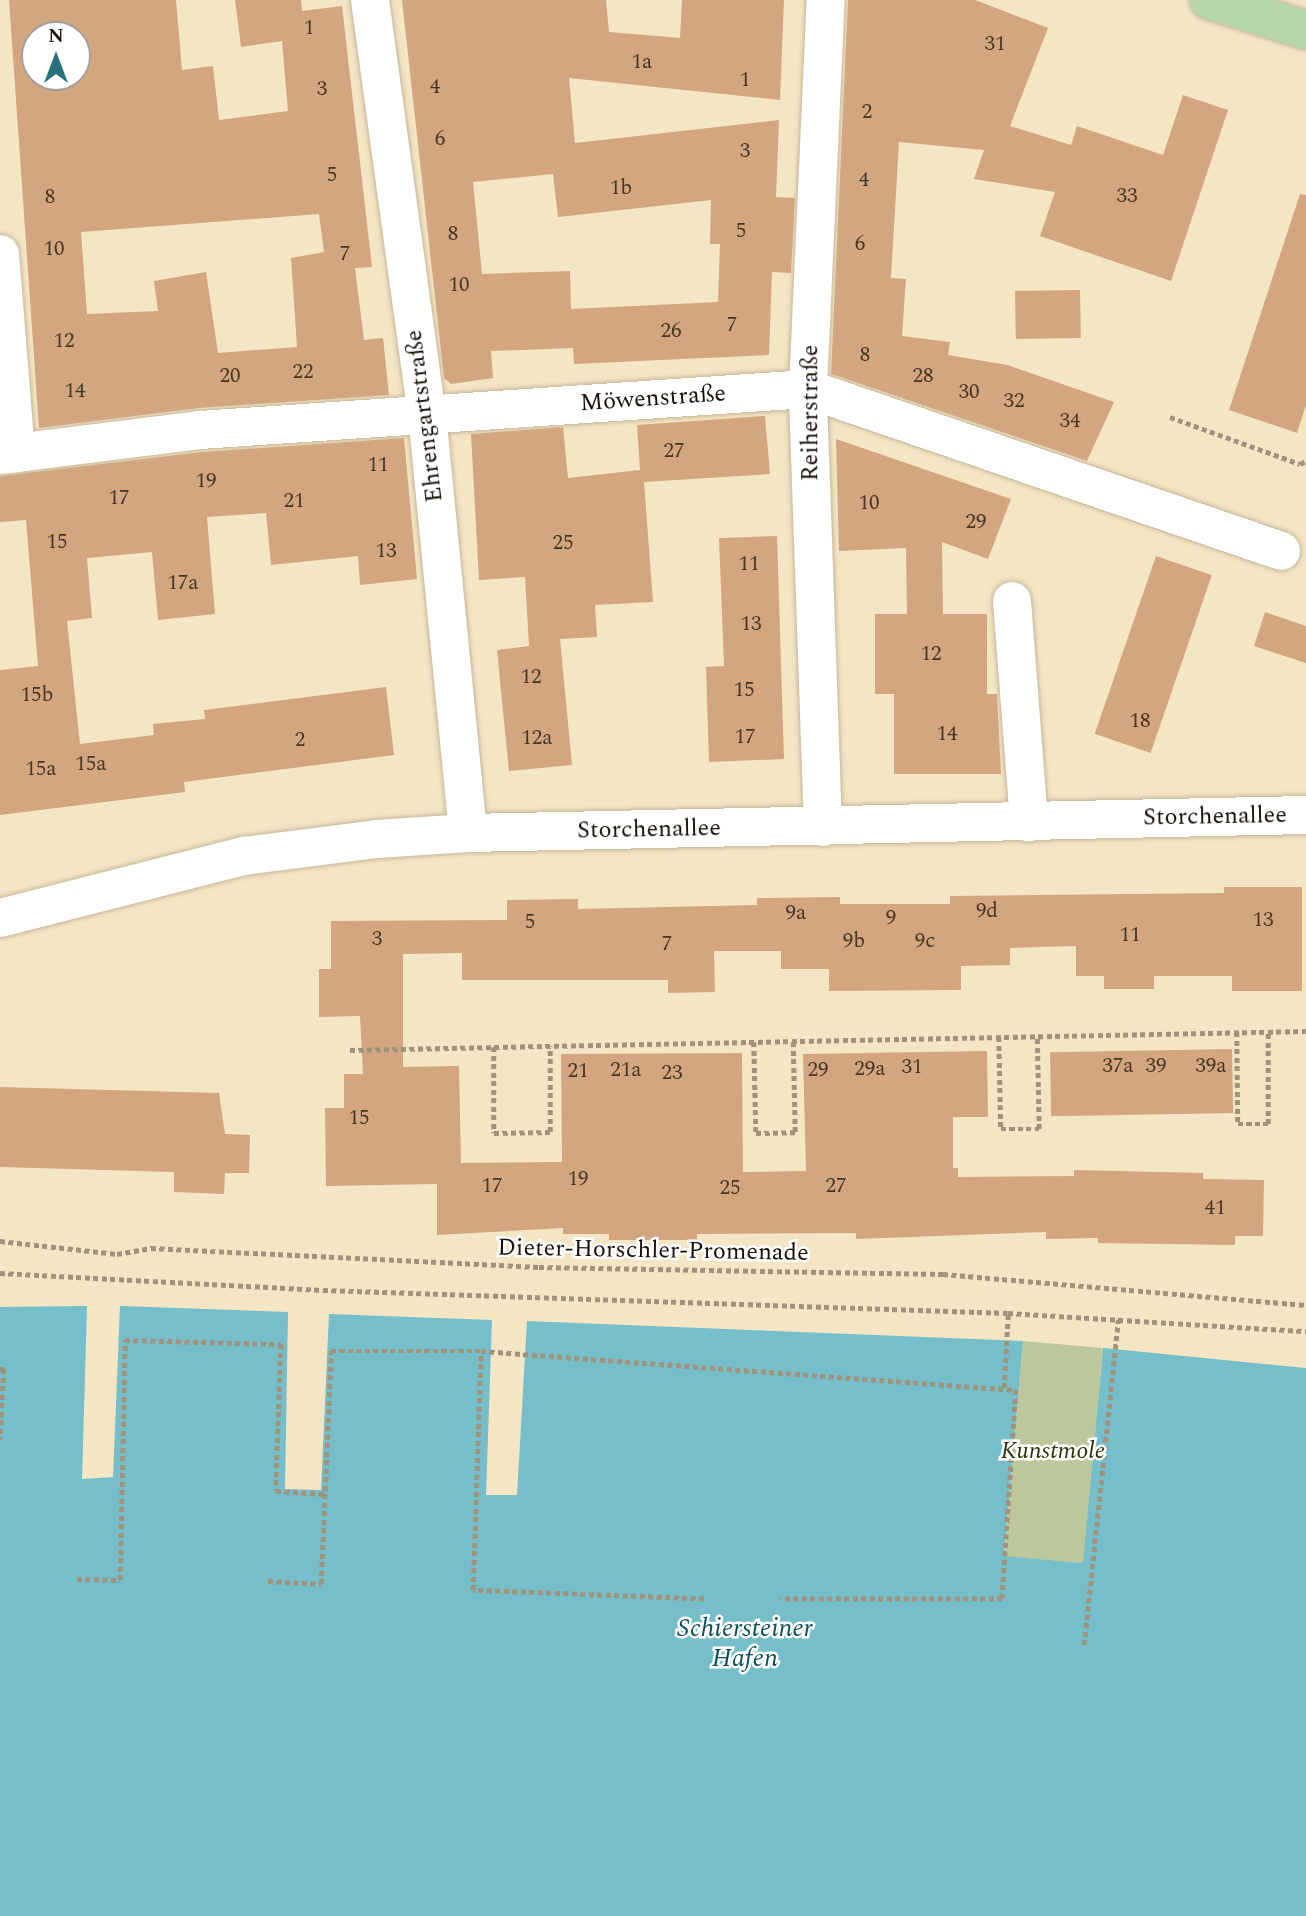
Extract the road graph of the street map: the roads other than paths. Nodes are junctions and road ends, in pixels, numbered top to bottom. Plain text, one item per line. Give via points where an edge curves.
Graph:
1 (370, 0) edge
2 (826, 0) edge
3 (1209, 0) edge
4 (1253, 6) edge
5 (1306, 30) edge
6 (0, 254) edge
7 (808, 389) junction
8 (426, 414) junction
9 (8, 454) edge
10 (1281, 551) dead end
11 (1012, 601) dead end
12 (1306, 815) edge
13 (1030, 822) junction
14 (823, 827) junction
15 (468, 832) junction
16 (0, 918) edge

1 - 8 street, Ehrengartstraße
2 - 7 street, Reiherstraße
3 - 4 main road
4 - 5 main road
6 - 9 street
7 - 8 street, Möwenstraße
7 - 10 street, Möwenstraße
7 - 14 street, Reiherstraße
8 - 9 street, Möwenstraße via 200,430
8 - 15 street, Ehrengartstraße
11 - 13 street
12 - 13 street, Storchenallee
13 - 14 street, Storchenallee
14 - 15 street, Storchenallee
15 - 16 street, Storchenallee via 257,854

